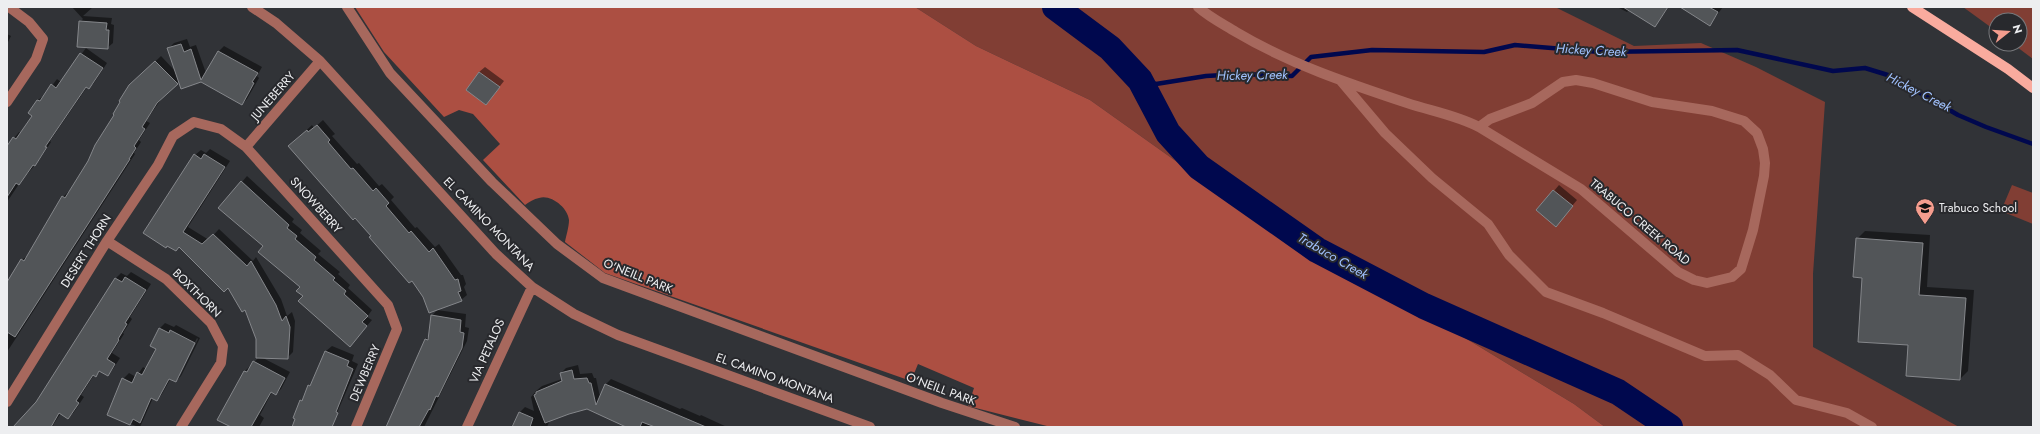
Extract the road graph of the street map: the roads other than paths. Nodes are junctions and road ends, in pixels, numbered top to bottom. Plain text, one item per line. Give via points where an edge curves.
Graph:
1 (9, 7) edge
2 (252, 7) edge
3 (347, 7) edge
4 (1198, 7) edge
5 (1912, 7) edge
6 (320, 62) junction
7 (1341, 81) junction
8 (2033, 88) edge
9 (7, 102) edge
10 (194, 122) joint
11 (1479, 127) junction
12 (246, 147) junction
13 (107, 242) junction
14 (532, 287) junction
15 (397, 329) joint
16 (7, 402) edge
17 (181, 427) edge
18 (356, 427) edge
19 (467, 427) edge
20 (870, 427) edge
21 (1015, 427) edge
22 (1872, 427) edge

1 - 9 street via 29,22 43,39 36,59
2 - 6 street, EL CAMINO MONTANA via 276,23
3 - 21 street, O'NEILL PARK via 390,73 487,176 557,244 603,278 942,403
4 - 7 street, TRABUCO CREEK ROAD via 1238,33 1291,61
5 - 8 main road
6 - 12 street, JUNEBERRY
6 - 14 street, EL CAMINO MONTANA via 496,254
7 - 11 street, TRABUCO CREEK ROAD via 1463,119
7 - 22 street via 1385,133 1432,178 1488,224 1509,255 1546,292 1705,356 1738,355 1770,375 1796,400 1847,413
10 - 12 street, SNOWBERRY via 220,129
10 - 13 street, DESERT THORN via 173,136 158,165
11 - 11 street, TRABUCO CREEK ROAD via 1581,189 1678,272 1707,283 1732,277 1741,269 1753,230 1765,163 1757,133 1744,121 1712,111 1652,102 1576,80 1563,82 1532,103 1490,119
12 - 15 street, SNOWBERRY via 388,305
13 - 16 street, DESERT THORN
13 - 17 street, BOXTHORN via 166,279 211,323 223,346 221,362
14 - 19 street, VIA PETALOS
14 - 20 street, EL CAMINO MONTANA via 574,314 618,335
15 - 18 street, DEWBERRY

